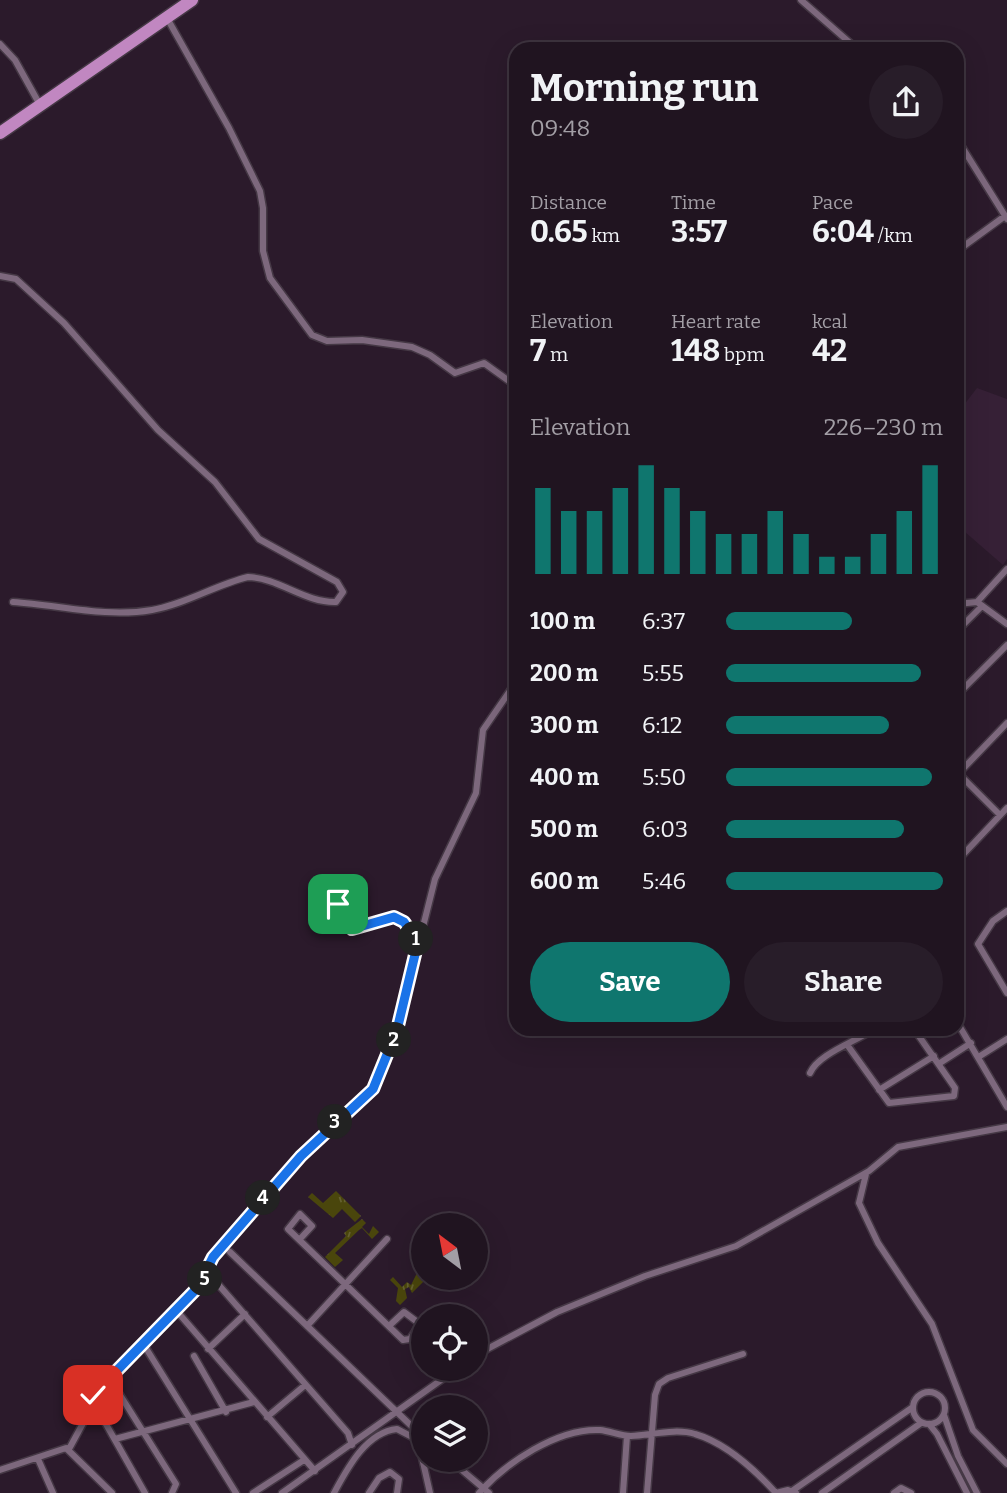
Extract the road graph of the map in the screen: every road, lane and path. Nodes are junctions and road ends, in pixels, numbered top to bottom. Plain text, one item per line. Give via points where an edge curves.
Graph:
1 (192, 0) edge
2 (801, 0) edge
3 (167, 18) junction
4 (849, 42) edge
5 (0, 44) edge
6 (40, 105) junction
7 (0, 133) edge
8 (964, 150) edge
9 (1006, 217) edge
10 (964, 246) edge
11 (0, 276) edge
12 (509, 381) edge
13 (1007, 569) edge
14 (13, 602) dead end
15 (964, 604) edge
16 (979, 604) junction
17 (964, 622) edge
18 (1007, 624) edge
19 (1007, 645) edge
20 (964, 688) edge
21 (509, 692) edge
22 (1007, 723) edge
23 (964, 768) edge
24 (964, 780) edge
25 (1007, 808) edge
26 (1000, 815) junction
27 (964, 854) edge
28 (336, 884) dead end
29 (1007, 911) edge
30 (418, 942) junction
31 (1007, 993) edge
32 (964, 1032) edge
33 (863, 1036) edge
34 (919, 1036) edge
35 (1007, 1039) edge
36 (971, 1043) junction
37 (848, 1046) junction
38 (934, 1056) junction
39 (980, 1056) junction
40 (940, 1063) junction
41 (810, 1073) dead end
42 (879, 1090) junction
43 (1007, 1107) edge
44 (1007, 1126) edge
45 (866, 1173) junction
46 (387, 1239) dead end
47 (300, 1240) dead end
48 (230, 1252) dead end
49 (210, 1275) junction
50 (345, 1285) junction
51 (174, 1309) junction
52 (245, 1314) junction
53 (307, 1326) junction
54 (389, 1326) junction
55 (144, 1345) junction
56 (208, 1349) junction
57 (488, 1349) edge
58 (743, 1354) dead end
59 (194, 1356) dead end
60 (110, 1379) junction
61 (440, 1381) edge
62 (304, 1386) junction
63 (958, 1393) junction
64 (942, 1399) junction
65 (254, 1402) junction
66 (94, 1403) junction
67 (913, 1407) junction
68 (226, 1412) junction
69 (396, 1414) junction
70 (944, 1414) junction
71 (267, 1417) junction
72 (191, 1420) junction
73 (925, 1424) junction
74 (411, 1427) edge
75 (143, 1432) junction
76 (650, 1434) junction
77 (627, 1436) junction
78 (115, 1439) junction
79 (352, 1445) junction
80 (69, 1449) junction
81 (38, 1459) junction
82 (304, 1460) junction
83 (1007, 1464) edge
84 (0, 1470) edge
85 (315, 1471) junction
86 (463, 1472) edge
87 (484, 1491) edge
88 (794, 1492) edge
89 (53, 1493) edge
90 (112, 1493) edge
91 (145, 1493) edge
92 (172, 1493) edge
93 (236, 1493) edge
94 (253, 1493) edge
95 (282, 1493) edge
96 (334, 1493) edge
97 (369, 1493) edge
98 (397, 1493) edge
99 (430, 1493) edge
100 (624, 1493) edge
101 (647, 1493) edge
102 (822, 1493) edge
103 (894, 1493) edge
104 (911, 1493) edge
105 (967, 1493) edge
106 (977, 1493) edge

1 - 3 highway
2 - 4 street
3 - 6 highway
3 - 12 street via 260,191 263,251 270,278 312,335 327,341 412,347 455,373 484,363
5 - 6 street via 15,60
6 - 7 highway
8 - 9 street
9 - 10 street
11 - 14 street via 16,279 64,323 158,430 215,482 259,539 337,582 343,592 336,602 318,600 263,578 248,577 153,610 108,615 62,605
13 - 16 street
15 - 16 street
16 - 17 street
16 - 18 street
19 - 20 street
21 - 30 street via 484,730 476,793 435,879
22 - 23 street
24 - 26 street
25 - 26 street
26 - 27 street
28 - 30 street via 335,898 352,929 394,917 404,922
29 - 31 street via 993,921 978,944
30 - 49 street via 397,1030 378,1082 301,1156 241,1224 208,1265
32 - 36 street
33 - 37 street
34 - 38 street
35 - 39 street
36 - 39 street
36 - 40 street
37 - 41 street via 818,1059
37 - 42 street
38 - 40 street
38 - 42 street
39 - 43 street
40 - 42 street via 955,1088 954,1096 894,1105
44 - 45 street via 907,1144 891,1151
45 - 57 street via 736,1246 557,1312
45 - 63 street via 859,1197 863,1213 887,1261 932,1324
46 - 50 street
47 - 50 street
48 - 53 street
49 - 51 street
49 - 52 street
50 - 53 street
50 - 54 street
51 - 55 street
51 - 56 street
52 - 56 street
52 - 62 street
53 - 69 street
54 - 54 street via 404,1312 420,1324 406,1341
55 - 60 street
55 - 72 street
56 - 65 street
58 - 76 street via 661,1382 655,1391
59 - 68 street
60 - 66 street via 93,1395
60 - 75 street
61 - 69 street
62 - 71 street
62 - 79 street via 348,1433
63 - 64 street
63 - 83 street via 973,1430
64 - 67 street via 925,1393 915,1399
64 - 70 street
65 - 68 street
65 - 71 street
66 - 78 street
66 - 80 street
67 - 73 street
67 - 88 street
68 - 72 street
69 - 74 street
69 - 79 street
70 - 73 street
70 - 106 street
71 - 82 street
72 - 75 street
72 - 93 street
73 - 102 street
73 - 105 street via 937,1434
75 - 78 street
75 - 92 street via 176,1484
76 - 77 street
76 - 88 street via 698,1435 762,1476 776,1493
76 - 101 street
77 - 87 street via 598,1430 551,1442 516,1460
77 - 100 street
78 - 91 street
79 - 85 street
80 - 81 street
80 - 90 street
81 - 84 street
81 - 89 street
82 - 85 street
82 - 94 street
85 - 95 street
86 - 87 street
96 - 99 street via 362,1450 394,1429 418,1440
97 - 98 street via 379,1478 390,1472 399,1479
103 - 104 street via 901,1488

